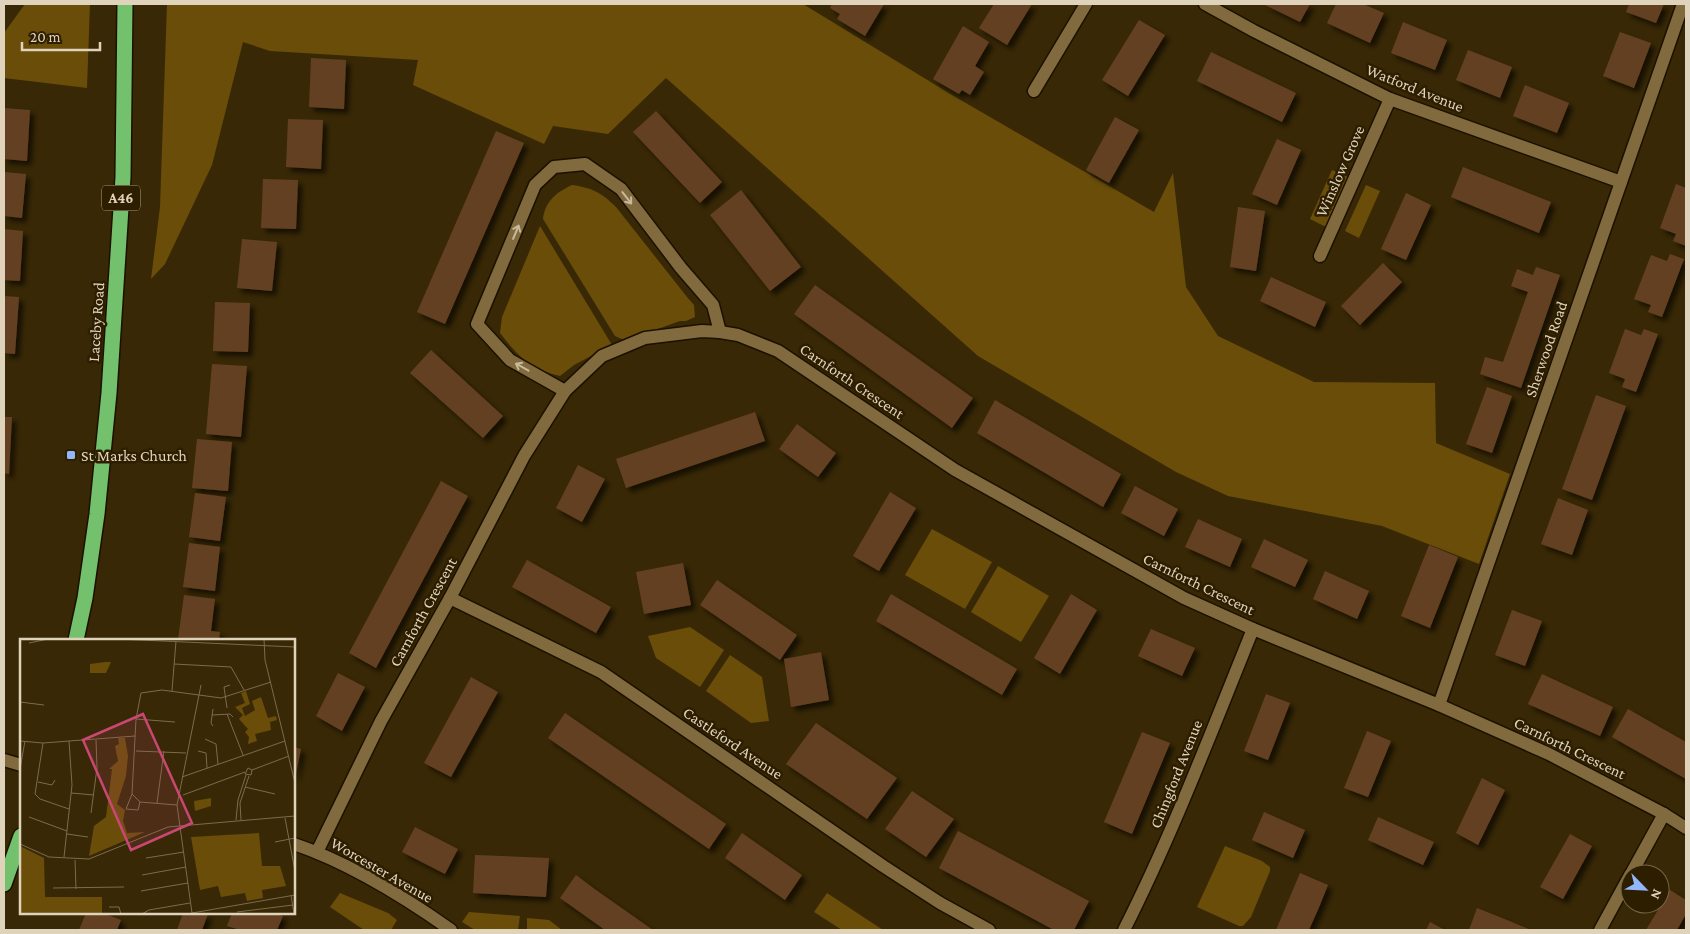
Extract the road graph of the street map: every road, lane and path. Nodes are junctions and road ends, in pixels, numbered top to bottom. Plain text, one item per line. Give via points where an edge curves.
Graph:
1 (125, 4) edge
2 (1086, 4) edge
3 (1205, 4) edge
4 (1683, 4) edge
5 (1034, 91) dead end
6 (1390, 99) junction
7 (1621, 182) junction
8 (1320, 256) dead end
9 (720, 332) junction
10 (565, 391) junction
11 (450, 598) junction
12 (1253, 629) junction
13 (76, 639) edge
14 (1439, 705) junction
15 (4, 760) edge
16 (20, 765) edge
17 (1664, 814) junction
18 (1686, 828) edge
19 (20, 839) edge
20 (295, 844) edge
21 (317, 852) junction
22 (1636, 864) edge
23 (4, 884) edge
24 (1620, 893) edge
25 (451, 930) edge
26 (989, 930) edge
27 (1124, 930) edge
28 (1600, 930) edge

1 - 13 highway, Laceby Road / A46 via 123,177 109,393 93,542
2 - 5 street
3 - 6 street, Watford Avenue
4 - 7 street, Sherwood Road
6 - 7 street, Watford Avenue
6 - 8 street, Winslow Grove
7 - 14 street, Sherwood Road
9 - 10 street, Carnforth Crescent via 645,338 602,356
10 -> 9 street via 510,360 477,324 535,185 554,167 584,164 621,190 713,305
9 - 12 street, Carnforth Crescent via 738,335 778,351 955,470 1184,598
10 - 11 street, Carnforth Crescent via 524,456
11 - 21 street, Carnforth Crescent via 381,721
11 - 26 street, Castleford Avenue via 601,672 882,866
12 - 14 street, Carnforth Crescent
12 - 27 street, Chingford Avenue via 1181,808
14 - 17 street, Carnforth Crescent via 1549,754
15 - 16 street
17 - 18 street, Carnforth Crescent
17 - 22 street
19 - 23 highway
20 - 21 street, Worcester Avenue
21 - 25 street, Worcester Avenue via 372,880
24 - 28 street

